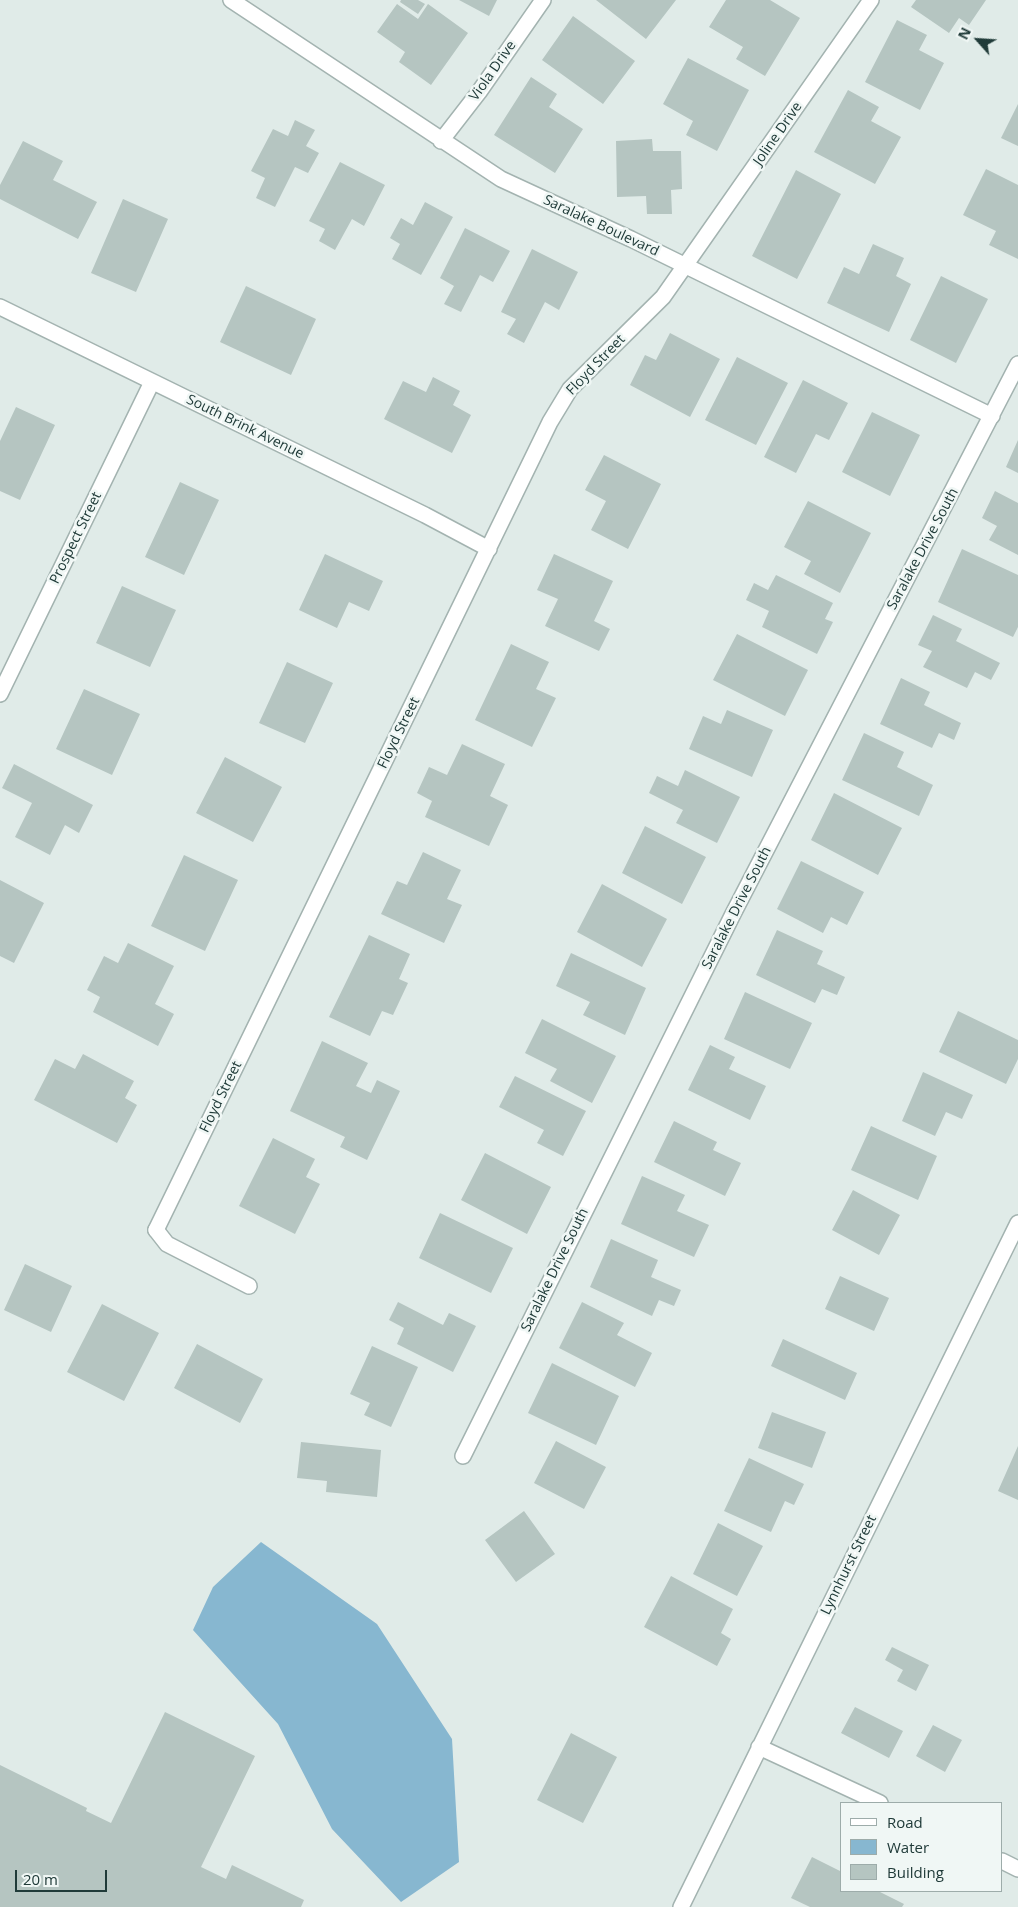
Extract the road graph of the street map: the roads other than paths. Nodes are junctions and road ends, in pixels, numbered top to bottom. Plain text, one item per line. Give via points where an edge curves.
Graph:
1 (231, 0) edge
2 (543, 0) edge
3 (870, 0) edge
4 (441, 141) junction
5 (686, 267) junction
6 (0, 307) edge
7 (1018, 364) edge
8 (152, 382) junction
9 (992, 416) junction
10 (489, 548) junction
11 (0, 694) edge
12 (1018, 1223) edge
13 (249, 1286) dead end
14 (463, 1456) dead end
15 (759, 1747) junction
16 (878, 1802) edge
17 (1003, 1862) edge
18 (1018, 1869) edge
19 (681, 1907) edge

1 - 4 street, Saralake Boulevard
2 - 4 street, Viola Drive
3 - 5 street, Joline Drive
4 - 5 street, Saralake Boulevard via 501,179
5 - 9 street, Saralake Boulevard
5 - 10 street, Floyd Street via 663,297 570,389 550,422
6 - 8 street, South Brink Avenue
7 - 9 street, Saralake Drive South
8 - 10 street, South Brink Avenue
8 - 11 street, Prospect Street
9 - 14 street, Saralake Drive South via 734,912
10 - 13 street, Floyd Street via 156,1230 167,1244
12 - 15 street, Lynnhurst Street
15 - 16 street
15 - 19 street, Lynnhurst Street
17 - 18 street

